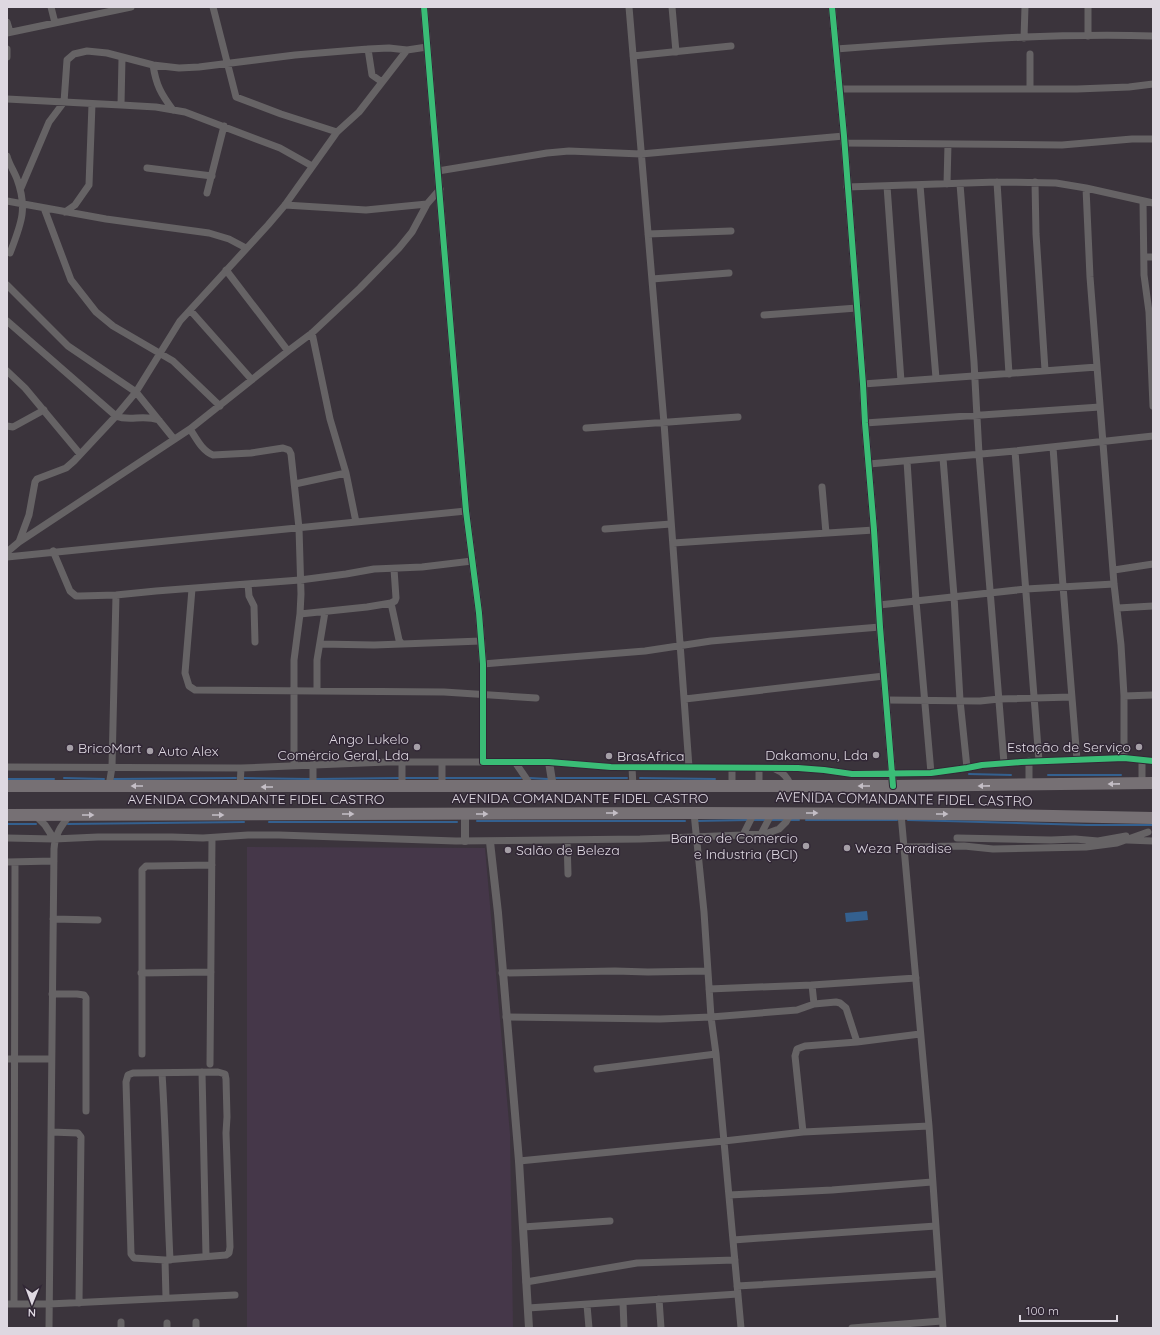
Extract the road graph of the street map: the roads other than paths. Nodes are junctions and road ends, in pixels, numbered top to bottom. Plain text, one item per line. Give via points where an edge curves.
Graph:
1 (51, 7) edge
2 (131, 7) edge
3 (213, 7) edge
4 (424, 7) edge
5 (629, 7) edge
6 (672, 7) edge
7 (832, 7) edge
8 (1025, 7) edge
9 (1088, 7) edge
10 (95, 10) edge
11 (7, 22) edge
12 (55, 23) junction
13 (9, 32) edge
14 (1088, 36) junction
15 (1153, 36) edge
16 (1024, 38) junction
17 (731, 46) dead end
18 (427, 47) junction
19 (7, 49) edge
20 (368, 49) junction
21 (836, 49) junction
22 (406, 50) junction
23 (676, 52) junction
24 (1030, 54) dead end
25 (633, 56) junction
26 (7, 57) edge
27 (122, 58) junction
28 (227, 63) junction
29 (154, 65) junction
30 (382, 82) junction
31 (1153, 84) edge
32 (839, 89) junction
33 (1030, 89) junction
34 (7, 99) edge
35 (64, 102) junction
36 (92, 104) junction
37 (121, 105) junction
38 (173, 110) junction
39 (224, 126) junction
40 (337, 132) junction
41 (1153, 139) edge
42 (844, 140) junction
43 (948, 144) junction
44 (641, 154) junction
45 (7, 156) edge
46 (312, 166) junction
47 (148, 168) dead end
48 (438, 171) junction
49 (212, 176) junction
50 (997, 182) junction
51 (1035, 182) junction
52 (948, 184) junction
53 (960, 184) junction
54 (920, 185) junction
55 (887, 186) junction
56 (848, 187) junction
57 (21, 188) junction
58 (1086, 188) junction
59 (440, 189) junction
60 (207, 193) dead end
61 (1143, 201) junction
62 (7, 202) edge
63 (1153, 203) edge
64 (24, 204) junction
65 (427, 204) junction
66 (285, 205) junction
67 (44, 208) junction
68 (65, 212) junction
69 (731, 231) dead end
70 (648, 234) junction
71 (246, 248) junction
72 (10, 253) dead end
73 (1144, 257) junction
74 (1153, 257) edge
75 (226, 270) junction
76 (729, 273) dead end
77 (652, 279) junction
78 (7, 285) edge
79 (857, 308) junction
80 (190, 310) junction
81 (1151, 312) edge
82 (764, 315) dead end
83 (7, 321) edge
84 (312, 333) junction
85 (288, 351) junction
86 (160, 352) junction
87 (1097, 367) junction
88 (1045, 370) junction
89 (7, 371) edge
90 (1009, 374) junction
91 (975, 376) junction
92 (936, 378) junction
93 (252, 380) junction
94 (902, 381) junction
95 (864, 384) junction
96 (136, 392) junction
97 (220, 406) junction
98 (1153, 406) edge
99 (1100, 407) junction
100 (44, 410) junction
101 (116, 416) junction
102 (977, 416) junction
103 (738, 417) dead end
104 (159, 420) junction
105 (664, 423) junction
106 (865, 423) junction
107 (7, 426) edge
108 (586, 428) dead end
109 (190, 429) junction
110 (1153, 436) edge
111 (174, 439) junction
112 (1103, 442) junction
113 (1053, 447) junction
114 (1015, 451) junction
115 (80, 454) junction
116 (979, 454) junction
117 (943, 458) junction
118 (907, 461) junction
119 (869, 464) junction
120 (346, 473) junction
121 (295, 484) junction
122 (822, 487) dead end
123 (466, 512) junction
124 (356, 522) junction
125 (671, 524) junction
126 (299, 528) junction
127 (605, 529) dead end
128 (874, 530) junction
129 (826, 533) junction
130 (19, 542) junction
131 (673, 543) junction
132 (53, 551) junction
133 (7, 552) edge
134 (7, 557) edge
135 (472, 561) junction
136 (1152, 563) edge
137 (394, 569) junction
138 (1114, 570) junction
139 (300, 580) junction
140 (248, 584) junction
141 (1114, 584) junction
142 (1063, 586) junction
143 (192, 588) junction
144 (1026, 589) junction
145 (990, 593) junction
146 (116, 595) junction
147 (954, 596) junction
148 (916, 601) junction
149 (391, 603) junction
150 (879, 605) junction
151 (1153, 606) edge
152 (1118, 608) junction
153 (325, 612) junction
154 (300, 614) junction
155 (880, 626) junction
156 (481, 641) junction
157 (255, 642) dead end
158 (320, 644) junction
159 (402, 644) junction
160 (681, 646) junction
161 (483, 664) junction
162 (884, 676) junction
163 (295, 691) junction
164 (317, 691) junction
165 (482, 694) junction
166 (1153, 695) edge
167 (1124, 696) junction
168 (1072, 697) junction
169 (536, 698) dead end
170 (1034, 698) junction
171 (685, 699) junction
172 (999, 699) junction
173 (886, 700) junction
174 (926, 700) junction
175 (960, 700) junction
176 (1124, 758) junction
177 (1077, 760) junction
178 (1142, 760) junction
179 (1029, 761) junction
180 (1039, 761) junction
181 (1153, 761) edge
182 (402, 762) junction
183 (442, 762) junction
184 (483, 762) junction
185 (514, 762) junction
186 (549, 762) junction
187 (1004, 763) junction
188 (313, 764) junction
189 (294, 765) junction
190 (112, 766) junction
191 (7, 767) edge
192 (632, 767) junction
193 (689, 767) junction
194 (241, 768) junction
195 (732, 768) junction
196 (759, 768) junction
197 (771, 768) junction
198 (967, 768) junction
199 (893, 773) junction
200 (931, 773) junction
201 (1148, 783) edge
202 (1029, 785) junction
203 (7, 786) edge
204 (109, 786) junction
205 (732, 786) junction
206 (759, 786) junction
207 (791, 786) junction
208 (893, 786) junction
209 (240, 787) junction
210 (313, 787) junction
211 (402, 787) junction
212 (442, 787) junction
213 (532, 787) junction
214 (553, 787) junction
215 (633, 787) junction
216 (694, 813) junction
217 (754, 813) junction
218 (772, 813) junction
219 (791, 813) junction
220 (465, 814) junction
221 (901, 814) junction
222 (7, 815) edge
223 (35, 815) junction
224 (70, 815) junction
225 (1153, 818) edge
226 (1150, 832) edge
227 (760, 834) junction
228 (743, 835) junction
229 (696, 836) junction
230 (7, 838) edge
231 (212, 838) junction
232 (957, 838) dead end
233 (54, 839) junction
234 (568, 840) junction
235 (1123, 840) junction
236 (1153, 841) edge
237 (465, 842) junction
238 (490, 842) junction
239 (904, 847) junction
240 (54, 861) junction
241 (11, 862) edge
242 (212, 865) junction
243 (568, 874) dead end
244 (53, 919) junction
245 (98, 920) dead end
246 (707, 971) junction
247 (211, 972) junction
248 (142, 973) junction
249 (502, 973) junction
250 (916, 978) junction
251 (812, 985) junction
252 (709, 989) junction
253 (52, 994) junction
254 (814, 1004) junction
255 (711, 1016) junction
256 (506, 1017) junction
257 (920, 1034) junction
258 (857, 1042) junction
259 (142, 1054) dead end
260 (716, 1054) junction
261 (7, 1059) edge
262 (15, 1059) junction
263 (51, 1059) junction
264 (210, 1064) dead end
265 (598, 1069) dead end
266 (202, 1072) junction
267 (162, 1073) junction
268 (86, 1111) dead end
269 (929, 1126) junction
270 (51, 1132) junction
271 (803, 1132) junction
272 (724, 1141) junction
273 (519, 1161) junction
274 (932, 1182) junction
275 (729, 1196) junction
276 (610, 1221) dead end
277 (936, 1226) junction
278 (523, 1227) junction
279 (733, 1240) junction
280 (206, 1256) junction
281 (167, 1260) junction
282 (735, 1260) junction
283 (939, 1274) junction
284 (526, 1282) junction
285 (737, 1286) junction
286 (738, 1294) junction
287 (235, 1295) dead end
288 (166, 1298) junction
289 (659, 1299) junction
290 (623, 1302) junction
291 (79, 1303) junction
292 (10, 1304) edge
293 (49, 1304) junction
294 (586, 1305) junction
295 (528, 1308) junction
296 (943, 1324) edge
297 (48, 1328) edge
298 (529, 1328) edge
299 (589, 1328) edge
300 (624, 1328) edge
301 (661, 1328) edge
302 (741, 1328) edge
303 (852, 1328) edge

1 - 12 street
2 - 10 street
3 - 28 street
4 - 18 street
5 - 25 street
6 - 23 street
7 - 21 street
8 - 16 street
9 - 14 street
10 - 12 street
11 - 13 street
12 - 13 street
14 - 15 street
14 - 16 street
16 - 21 street
17 - 23 street
18 - 22 street
18 - 48 street
19 - 26 street
20 - 22 street
20 - 28 street
20 - 30 street via 372,75
21 - 32 street
22 - 30 street
23 - 25 street
24 - 33 street
25 - 44 street
27 - 29 street
27 - 35 street via 87,51 70,57 66,66
27 - 37 street
28 - 29 street via 179,68
28 - 40 street via 236,97
29 - 38 street via 158,88
30 - 40 street via 359,112
31 - 33 street via 1111,88
32 - 33 street
32 - 42 street
34 - 35 street
35 - 36 street
35 - 57 street via 49,122
36 - 37 street
36 - 68 street via 89,185 75,205
37 - 38 street
38 - 39 street via 193,114
39 - 46 street via 280,148
39 - 49 street
40 - 46 street
41 - 43 street via 1072,145
42 - 43 street
42 - 44 street
42 - 56 street
43 - 52 street
44 - 48 street via 568,151
44 - 70 street
45 - 57 street
46 - 66 street
47 - 49 street
48 - 59 street
49 - 60 street
50 - 51 street
50 - 53 street
50 - 90 street
51 - 58 street
51 - 88 street
52 - 53 street
52 - 54 street
53 - 91 street
54 - 55 street
54 - 92 street
55 - 56 street
55 - 94 street
56 - 79 street
57 - 64 street
58 - 61 street
58 - 87 street
59 - 65 street
59 - 123 street
61 - 63 street
61 - 73 street
62 - 64 street
64 - 67 street
64 - 72 street via 21,226
65 - 66 street via 366,210
65 - 84 street via 412,232 399,248
66 - 71 street
67 - 68 street
67 - 86 street via 71,280 96,312 113,326
68 - 71 street via 209,233
69 - 70 street
70 - 77 street
71 - 75 street
73 - 74 street
73 - 81 street via 1144,275
75 - 80 street
75 - 85 street
76 - 77 street
77 - 105 street
78 - 96 street via 68,346
79 - 82 street
79 - 95 street
80 - 86 street
80 - 93 street
81 - 98 street
83 - 101 street
84 - 85 street
84 - 120 street via 330,419
85 - 93 street
86 - 96 street
86 - 97 street via 180,366
87 - 88 street
87 - 99 street
88 - 90 street
89 - 100 street
90 - 91 street
91 - 92 street
91 - 102 street
92 - 94 street
93 - 97 street
94 - 95 street
95 - 106 street
96 - 101 street
96 - 104 street
97 - 109 street
99 - 102 street
99 - 112 street
100 - 107 street via 13,427
100 - 115 street
101 - 104 street via 126,419 146,417
101 - 115 street
102 - 106 street
102 - 116 street
103 - 105 street
104 - 111 street
105 - 108 street
105 - 125 street
106 - 119 street
109 - 111 street
109 - 121 street via 203,449 213,455 283,448 289,450
110 - 112 street
111 - 130 street
112 - 113 street
112 - 138 street
113 - 114 street
113 - 142 street
114 - 116 street
114 - 144 street
115 - 130 street via 66,468 37,479 29,515
116 - 117 street
116 - 145 street
117 - 118 street
117 - 147 street
118 - 119 street
118 - 148 street
119 - 128 street
120 - 121 street
120 - 124 street
121 - 126 street
122 - 129 street
123 - 124 street
123 - 135 street
124 - 126 street
125 - 127 street
125 - 131 street
126 - 132 street
126 - 139 street
128 - 129 street
128 - 150 street
129 - 131 street
130 - 133 street
131 - 160 street
132 - 134 street
132 - 146 street via 72,594
135 - 137 street
135 - 156 street
136 - 138 street
137 - 139 street via 374,569
137 - 149 street via 396,598
138 - 141 street
139 - 140 street
139 - 154 street
140 - 143 street
140 - 157 street via 249,596 254,606
141 - 142 street
141 - 152 street
142 - 144 street
142 - 168 street
143 - 146 street
143 - 163 street via 186,673 192,689
144 - 145 street
144 - 170 street
145 - 147 street
145 - 172 street
146 - 190 street
147 - 148 street
147 - 175 street
148 - 150 street
148 - 174 street
149 - 153 street
149 - 159 street
150 - 155 street
151 - 152 street
152 - 167 street
153 - 154 street
153 - 158 street
154 - 163 street via 294,660
155 - 160 street
155 - 162 street
156 - 159 street
156 - 161 street
158 - 159 street
158 - 164 street
160 - 161 street
160 - 171 street
161 - 165 street
162 - 171 street
162 - 173 street
163 - 164 street
163 - 189 street
164 - 165 street
165 - 169 street
165 - 184 street
166 - 167 street
167 - 176 street
168 - 170 street
168 - 177 street
170 - 172 street
170 - 180 street
171 - 193 street
172 - 175 street
172 - 187 street
173 - 174 street
173 - 199 street
174 - 175 street
174 - 200 street
175 - 198 street
176 - 177 street
176 - 178 street
177 - 180 street
178 - 181 street
178 - 201 street
179 - 180 street
179 - 187 street
179 - 202 street
182 - 183 street
182 - 188 street
182 - 211 street
183 - 184 street
183 - 212 street
184 - 185 street
185 - 186 street
185 - 213 street
186 - 192 street
186 - 214 street
187 - 198 street
188 - 189 street
188 - 210 street
189 - 194 street
190 - 191 street
190 - 194 street
190 - 204 street
192 - 193 street
192 - 215 street
193 - 195 street
194 - 209 street
195 - 196 street
195 - 205 street
196 - 197 street
196 - 206 street
197 - 199 street via 852,774
197 - 207 street via 783,773
198 - 200 street
199 - 200 street
199 - 208 street
201 -> 202 highway, AVENIDA COMANDANTE FIDEL CASTRO
202 -> 208 highway, AVENIDA COMANDANTE FIDEL CASTRO
203 - 204 highway, AVENIDA COMANDANTE FIDEL CASTRO
209 -> 204 highway, AVENIDA COMANDANTE FIDEL CASTRO
205 - 206 highway, AVENIDA COMANDANTE FIDEL CASTRO
205 - 215 highway, AVENIDA COMANDANTE FIDEL CASTRO
206 - 207 highway, AVENIDA COMANDANTE FIDEL CASTRO
208 -> 207 highway, AVENIDA COMANDANTE FIDEL CASTRO
210 -> 209 highway, AVENIDA COMANDANTE FIDEL CASTRO
210 - 211 highway, AVENIDA COMANDANTE FIDEL CASTRO
211 - 212 highway, AVENIDA COMANDANTE FIDEL CASTRO
212 - 213 highway, AVENIDA COMANDANTE FIDEL CASTRO
213 - 214 highway, AVENIDA COMANDANTE FIDEL CASTRO
214 - 215 highway, AVENIDA COMANDANTE FIDEL CASTRO
216 - 217 highway, AVENIDA COMANDANTE FIDEL CASTRO
220 -> 216 highway, AVENIDA COMANDANTE FIDEL CASTRO
216 - 229 street
217 - 218 highway, AVENIDA COMANDANTE FIDEL CASTRO
217 - 228 street
218 - 219 highway, AVENIDA COMANDANTE FIDEL CASTRO
218 - 227 street
219 -> 221 highway, AVENIDA COMANDANTE FIDEL CASTRO
219 - 227 street via 779,829
224 -> 220 highway, AVENIDA COMANDANTE FIDEL CASTRO
220 - 237 street
221 -> 225 highway, AVENIDA COMANDANTE FIDEL CASTRO
221 - 239 street
222 - 223 highway, AVENIDA COMANDANTE FIDEL CASTRO
223 - 224 highway, AVENIDA COMANDANTE FIDEL CASTRO
223 - 233 street
224 - 233 street
226 - 232 street via 1098,841
226 - 235 street
227 - 228 street
228 - 229 street
229 - 234 street
229 - 246 street
230 - 233 street
231 - 233 street
231 - 237 street via 279,835
231 - 242 street
233 - 240 street
234 - 238 street
234 - 243 street
235 - 236 street
235 - 239 street via 1101,846 1070,848
237 - 238 street
238 - 249 street
239 - 250 street
240 - 241 street
240 - 244 street
241 - 262 street
242 - 247 street
242 - 248 street via 146,866 142,870
244 - 245 street
244 - 253 street
246 - 249 street
246 - 252 street
247 - 248 street
247 - 264 street
248 - 259 street
249 - 256 street
250 - 251 street
250 - 257 street
251 - 252 street
251 - 254 street
252 - 255 street
253 - 263 street
253 - 268 street via 77,994 86,998
254 - 255 street via 797,1010
254 - 258 street via 836,1002 844,1006
255 - 256 street via 626,1019
255 - 260 street
256 - 273 street
257 - 258 street
257 - 269 street
258 - 271 street via 805,1046 796,1051
260 - 265 street
260 - 272 street
261 - 262 street
262 - 263 street
262 - 292 street
263 - 270 street
266 - 267 street
266 - 280 street
266 - 280 street via 225,1074 230,1247 229,1253
267 - 281 street via 166,1127
267 - 281 street via 133,1073 128,1075 126,1082 131,1254 134,1258
269 - 271 street
269 - 274 street
270 - 291 street via 78,1133 81,1137
270 - 293 street
271 - 272 street
272 - 273 street
272 - 275 street
273 - 278 street
274 - 275 street
274 - 277 street
275 - 279 street
276 - 278 street
277 - 279 street
277 - 283 street
278 - 284 street
279 - 282 street
280 - 281 street
281 - 288 street
282 - 284 street via 638,1263
282 - 285 street
283 - 285 street
283 - 296 street
284 - 295 street
285 - 286 street
286 - 289 street
286 - 302 street
287 - 288 street
288 - 291 street
289 - 290 street
289 - 301 street
290 - 294 street
290 - 300 street
291 - 293 street
292 - 293 street
293 - 297 street
294 - 295 street
294 - 299 street
295 - 298 street
296 - 303 street

